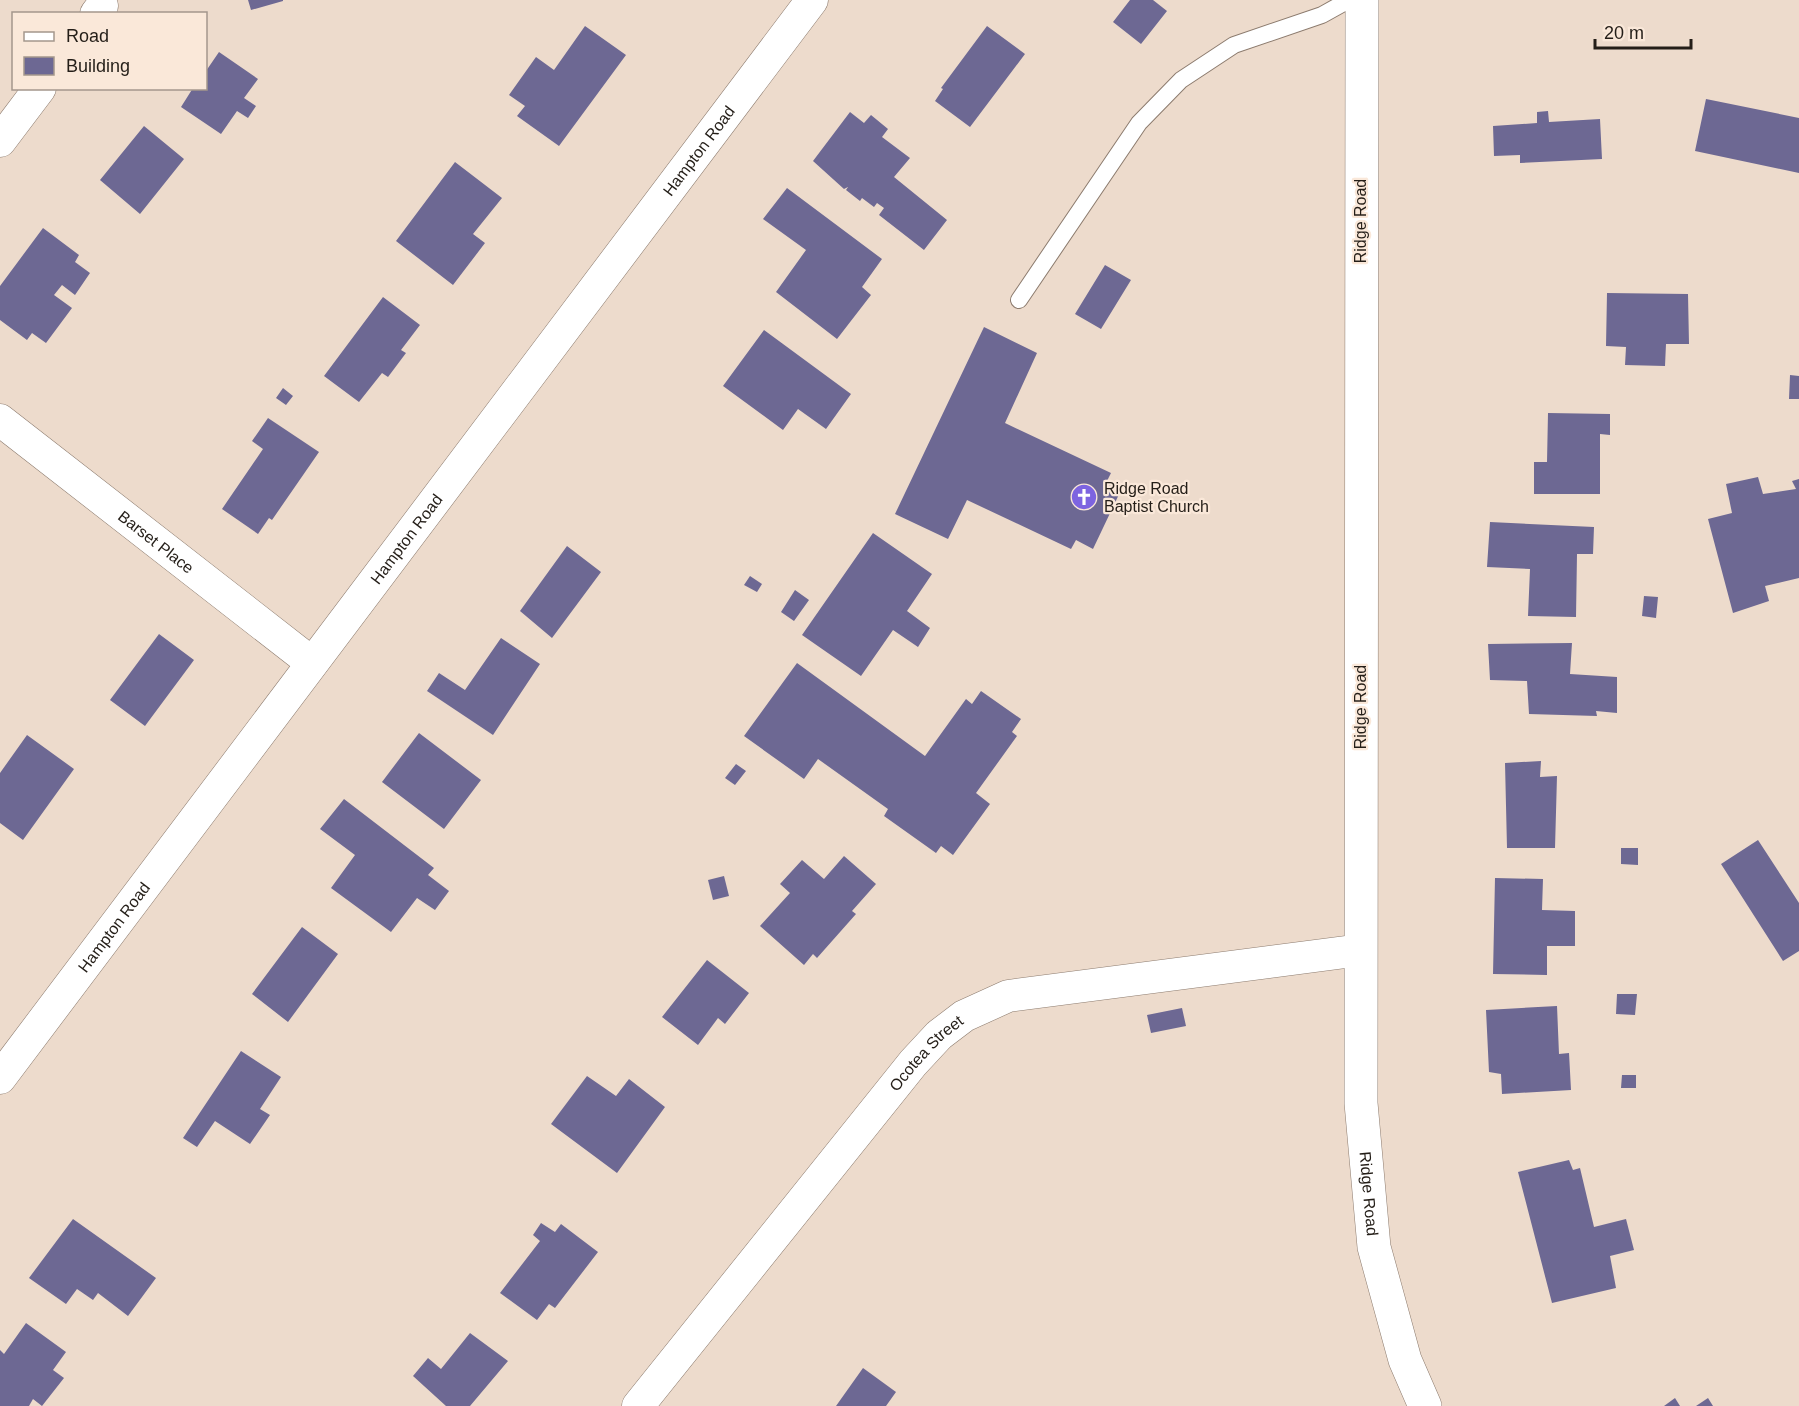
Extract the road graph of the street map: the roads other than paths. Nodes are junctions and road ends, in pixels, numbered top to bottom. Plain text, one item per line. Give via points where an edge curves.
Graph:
1 (812, 0) edge
2 (1349, 0) edge
3 (1362, 0) edge
4 (38, 90) edge
5 (0, 141) edge
6 (1019, 300) dead end
7 (0, 420) edge
8 (312, 663) junction
9 (1361, 950) junction
10 (0, 1078) edge
11 (638, 1406) edge
12 (1425, 1406) edge

1 - 8 street, Hampton Road
2 - 6 lane via 1322,15 1234,45 1181,80 1139,123
3 - 9 street, Ridge Road
4 - 5 street
7 - 8 street, Barset Place
8 - 10 street, Hampton Road
9 - 11 street, Ocotea Street via 1019,994 964,1016 939,1035 914,1063
9 - 12 street, Ridge Road via 1362,1103 1374,1247 1405,1360

